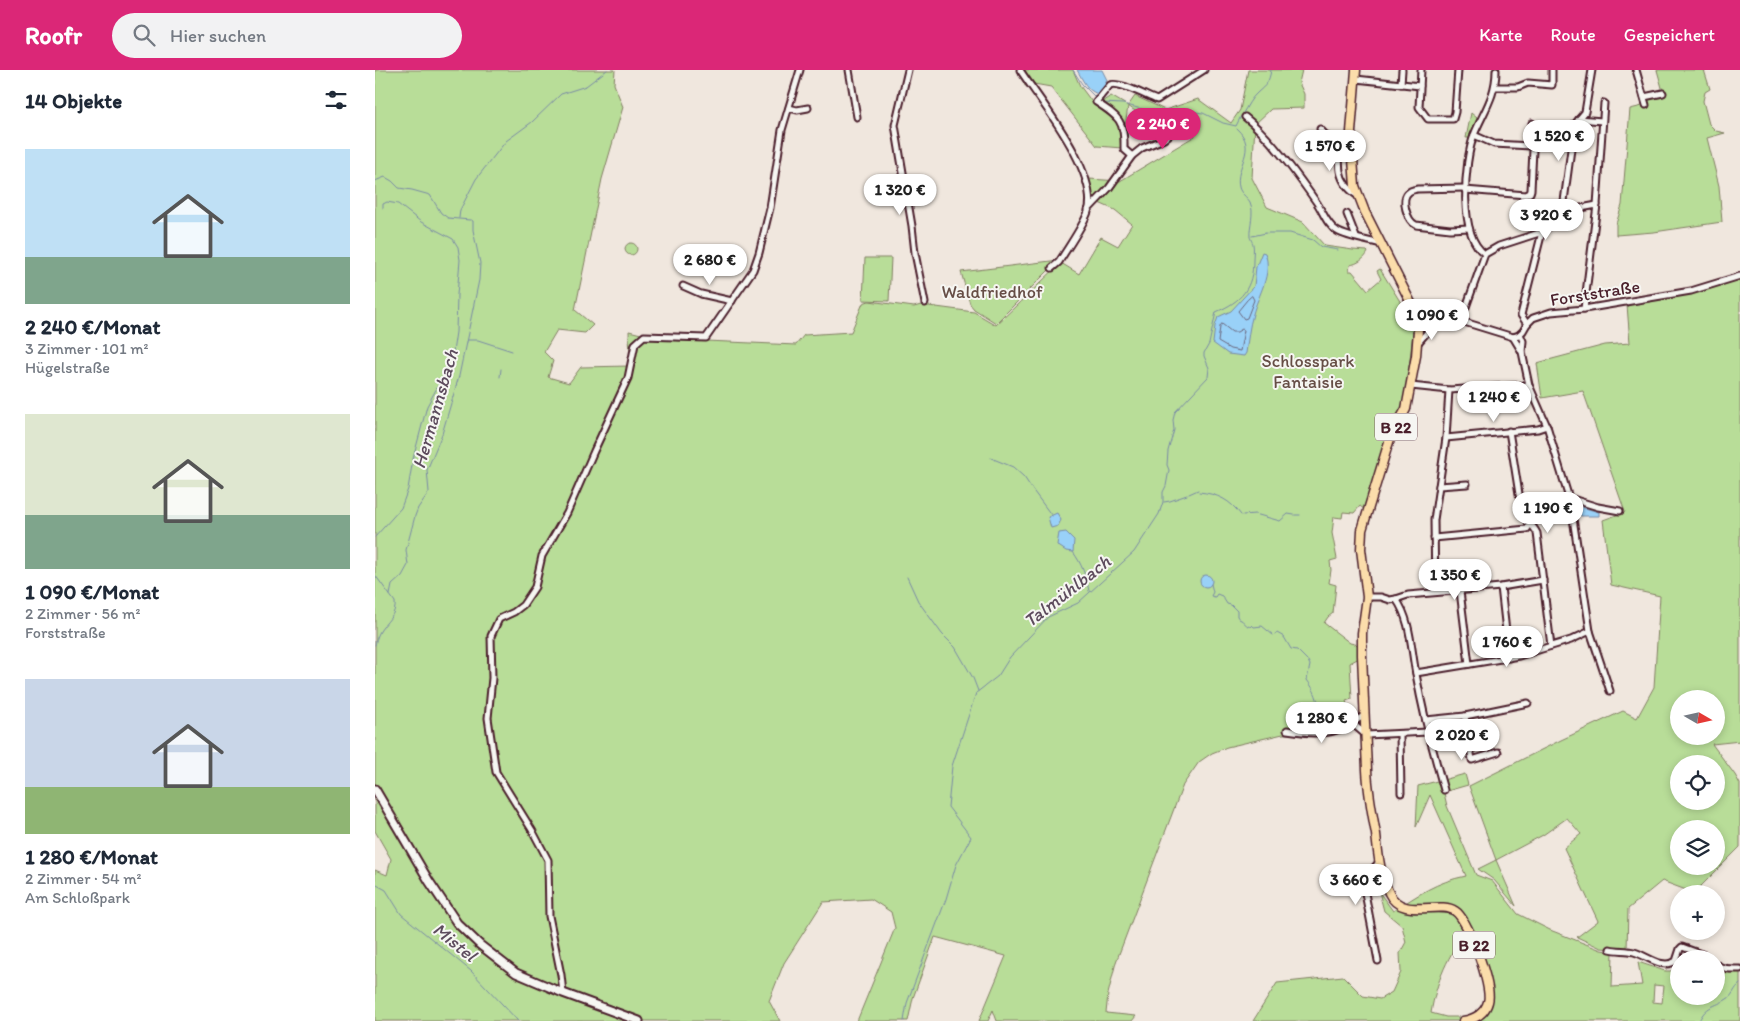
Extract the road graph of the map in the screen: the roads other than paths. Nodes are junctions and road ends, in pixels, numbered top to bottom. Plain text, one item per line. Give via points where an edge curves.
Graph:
1 (800, 70) edge
2 (849, 70) edge
3 (907, 70) edge
4 (1020, 70) edge
5 (1202, 70) edge
6 (1356, 70) edge
7 (1402, 70) edge
8 (1421, 70) edge
9 (1458, 70) edge
10 (1496, 70) edge
11 (1552, 70) edge
12 (1592, 70) edge
13 (1636, 70) edge
14 (1356, 79) junction
15 (1401, 84) junction
16 (1420, 86) junction
17 (1495, 87) junction
18 (1663, 93) dead end
19 (1644, 96) junction
20 (1604, 103) dead end
21 (1646, 105) dead end
22 (789, 108) junction
23 (808, 108) dead end
24 (857, 116) dead end
25 (1245, 118) dead end
26 (1579, 120) junction
27 (1602, 121) junction
28 (1532, 122) dead end
29 (1181, 126) dead end
30 (1320, 129) dead end
31 (1474, 135) junction
32 (1531, 146) junction
33 (1133, 156) junction
34 (1465, 189) junction
35 (1359, 196) junction
36 (1597, 205) junction
37 (1088, 211) junction
38 (1347, 214) dead end
39 (1562, 216) junction
40 (1469, 228) junction
41 (1541, 232) junction
42 (1356, 237) junction
43 (1382, 244) junction
44 (1485, 254) junction
45 (1052, 268) dead end
46 (1740, 276) edge
47 (683, 286) dead end
48 (732, 301) junction
49 (925, 303) dead end
50 (1584, 310) junction
51 (1461, 322) junction
52 (1434, 324) junction
53 (1527, 324) junction
54 (1417, 327) junction
55 (1427, 331) junction
56 (1520, 334) junction
57 (1513, 337) junction
58 (1417, 344) junction
59 (1522, 352) junction
60 (1529, 385) junction
61 (1411, 386) junction
62 (1449, 390) junction
63 (1547, 426) junction
64 (1509, 431) junction
65 (1446, 438) junction
66 (1467, 484) dead end
67 (1439, 486) junction
68 (1569, 498) junction
69 (1620, 511) dead end
70 (1573, 513) junction
71 (1531, 524) junction
72 (1434, 538) junction
73 (1543, 580) junction
74 (1501, 587) junction
75 (1460, 591) junction
76 (1435, 592) junction
77 (1367, 597) junction
78 (1397, 599) junction
79 (1590, 631) junction
80 (1551, 646) junction
81 (1509, 658) junction
82 (1469, 664) junction
83 (1415, 673) junction
84 (1610, 691) dead end
85 (1528, 704) dead end
86 (1365, 716) junction
87 (1465, 716) junction
88 (1426, 720) junction
89 (1353, 724) junction
90 (1287, 730) dead end
91 (1428, 732) junction
92 (1400, 734) junction
93 (1366, 735) junction
94 (1498, 752) dead end
95 (375, 789) edge
96 (1444, 790) dead end
97 (1401, 793) dead end
98 (1380, 862) junction
99 (1610, 949) dead end
100 (1680, 950) edge
101 (1692, 950) edge
102 (1378, 961) dead end
103 (1670, 964) edge
104 (1725, 968) edge
105 (1740, 968) edge
106 (563, 993) junction
107 (639, 1021) edge
108 (1463, 1021) edge

1 - 22 street
2 - 24 street
3 - 49 street via 895,125
4 - 37 street via 1076,155 1085,176
5 - 33 street via 1157,100 1112,83 1096,102 1119,120 1125,133 1124,149
6 - 14 main road, B 22
7 - 15 street
8 - 16 street
9 - 16 street via 1453,119 1427,118 1419,107
10 - 17 street
11 - 17 street via 1551,85 1528,83 1518,88
12 - 26 street via 1585,112
13 - 19 street
14 - 15 street
14 - 35 main road, B 22 via 1351,151
15 - 16 street
17 - 31 street
18 - 19 street
19 - 21 street
20 - 27 street
22 - 23 street
22 - 48 street via 759,253 753,270
25 - 42 street via 1254,124 1290,167 1327,222 1337,231
26 - 27 street
26 - 39 street via 1574,127
27 - 36 street
28 - 32 street
29 - 33 street
30 - 35 street via 1339,157 1342,179
31 - 32 street via 1494,144
31 - 34 street
32 - 34 street via 1529,193 1526,195
33 - 37 street
34 - 40 street
34 - 40 street via 1410,190 1405,199 1411,223 1450,229
35 - 43 main road, B 22
36 - 39 street
36 - 50 street
37 - 45 street via 1059,262
38 - 42 street
39 - 41 street
40 - 44 street via 1477,246
41 - 44 street
41 - 53 street via 1521,315
42 - 43 street
43 - 54 main road, B 22 via 1413,307
44 - 51 street
46 - 50 street, Forststraße via 1691,291
47 - 48 street
48 - 106 street via 706,338 644,336 635,344 628,378 567,513 543,556 535,588 523,605 499,619 491,636 493,678 488,718 496,772 548,860 549,916
50 - 53 street, Forststraße via 1551,312 1533,318
51 - 52 street
51 - 57 street
52 - 54 street
52 - 55 street
53 - 56 street, Forststraße
54 - 55 street
54 - 58 main road, B 22
55 - 58 street
56 - 57 street
56 - 59 street
57 - 59 street
58 - 61 main road, B 22
59 - 60 street
60 - 62 street
60 - 63 street
61 - 62 street
61 - 77 main road, B 22 via 1406,409 1387,448 1363,530 1361,550
62 - 65 street
63 - 64 street
63 - 68 street
64 - 65 street
64 - 71 street via 1522,513
65 - 67 street
66 - 67 street
67 - 72 street
68 - 69 street
68 - 70 street
70 - 71 street via 1541,518
70 - 79 street
71 - 72 street via 1527,529
71 - 73 street via 1537,533
72 - 76 street
73 - 74 street
73 - 80 street
74 - 75 street
74 - 81 street
75 - 76 street
75 - 82 street
76 - 78 street via 1408,594
77 - 78 street
77 - 86 main road, B 22 via 1362,633
78 - 83 street via 1406,618
79 - 80 street
79 - 84 street
80 - 81 street
81 - 82 street
82 - 83 street
83 - 88 street
85 - 87 street
86 - 89 street
86 - 93 main road, B 22
87 - 88 street
87 - 94 street via 1472,760
88 - 91 street
89 - 90 street via 1327,733
89 - 93 street
91 - 92 street
91 - 96 street
92 - 93 street
92 - 97 street
93 - 98 main road, B 22 via 1369,792
95 - 106 main road via 457,922 516,973
98 - 102 street via 1375,866 1365,893
98 - 108 main road, B 22 via 1388,892 1396,903 1412,908 1451,909 1464,921 1487,981 1489,998 1480,1015
99 - 103 street via 1635,952 1663,965
100 - 101 street via 1683,947
104 - 105 street
106 - 107 main road

